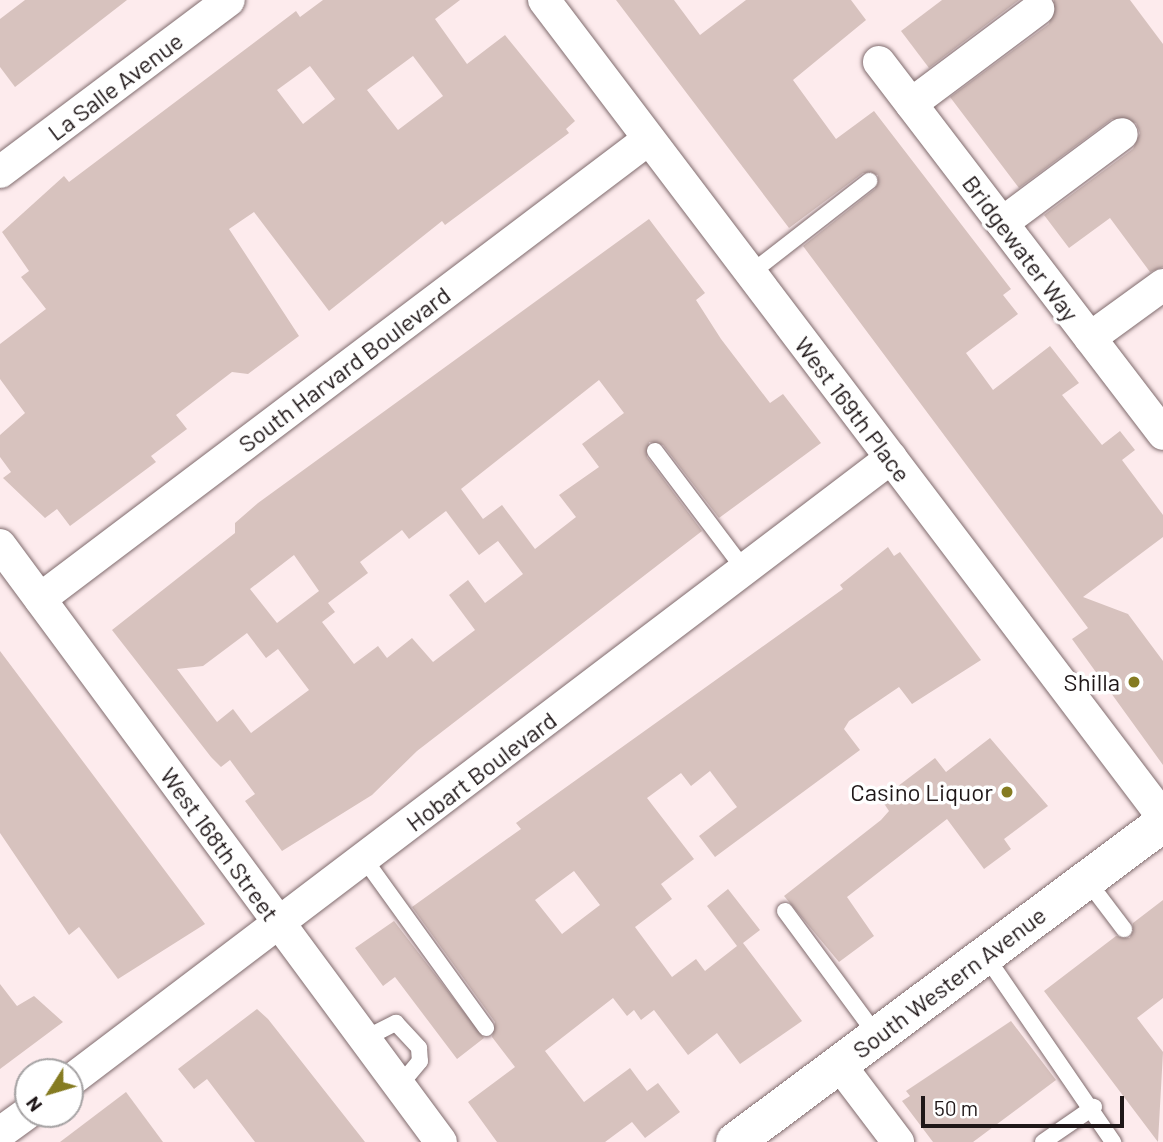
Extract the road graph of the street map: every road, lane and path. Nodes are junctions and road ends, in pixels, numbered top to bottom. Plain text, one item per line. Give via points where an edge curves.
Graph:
1 (229, 0) edge
2 (544, 0) edge
3 (1038, 9) dead end
4 (879, 62) dead end
5 (911, 104) junction
6 (1122, 134) dead end
7 (649, 139) junction
8 (0, 172) edge
9 (869, 181) dead end
10 (1002, 223) junction
11 (751, 273) junction
12 (1163, 285) edge
13 (1090, 338) junction
14 (1163, 434) edge
15 (655, 451) dead end
16 (891, 458) junction
17 (0, 545) edge
18 (744, 569) junction
19 (40, 599) junction
20 (1163, 817) edge
21 (1163, 823) edge
22 (365, 860) junction
23 (1086, 879) junction
24 (785, 911) dead end
25 (280, 926) junction
26 (1124, 929) dead end
27 (985, 955) junction
28 (486, 1028) dead end
29 (877, 1036) junction
30 (839, 1064) junction
31 (84, 1071) edge
32 (1094, 1107) junction
33 (441, 1142) edge
34 (736, 1142) edge
35 (898, 1142) edge
36 (1043, 1142) edge
37 (1113, 1142) edge

1 - 8 street, La Salle Avenue
2 - 7 street, West 169th Place
3 - 5 street
4 - 5 street, Bridgewater Way
5 - 10 street, Bridgewater Way
6 - 10 street
7 - 11 street, West 169th Place
7 - 19 street, South Harvard Boulevard
9 - 11 lane
10 - 13 street, Bridgewater Way
11 - 16 street, West 169th Place
12 - 13 street
13 - 14 street, Bridgewater Way
15 - 18 lane
16 - 18 street, Hobart Boulevard
16 - 20 street, West 169th Place
17 - 19 street, West 168th Street
18 - 22 street, Hobart Boulevard
19 - 25 street, West 168th Street
21 - 23 main road, South Western Avenue
22 - 25 street, Hobart Boulevard
22 - 28 lane
23 - 26 lane
23 - 27 main road, South Western Avenue
24 - 29 lane
25 - 31 street, Hobart Boulevard
25 - 33 street, West 168th Street
27 - 29 main road, South Western Avenue
27 - 32 lane
29 - 30 main road, South Western Avenue
30 - 34 main road, South Western Avenue
30 - 35 street
32 - 36 lane
32 - 37 lane

